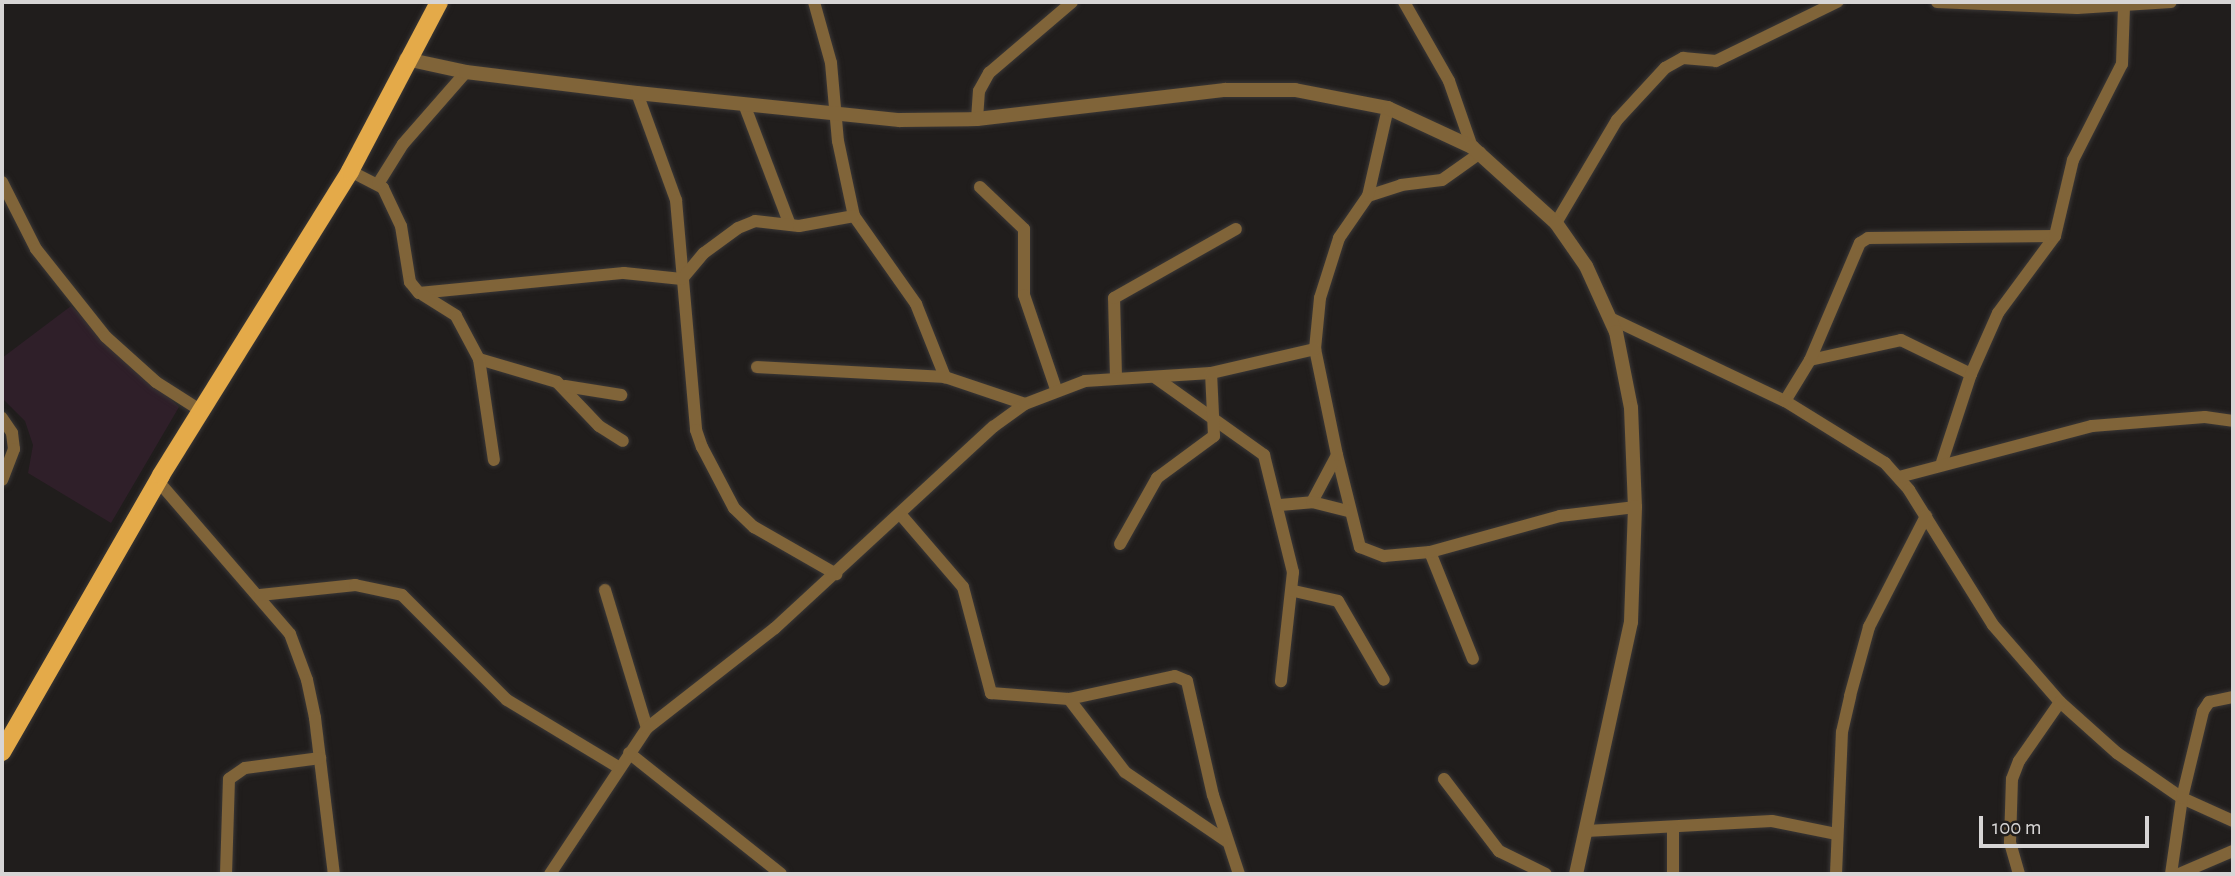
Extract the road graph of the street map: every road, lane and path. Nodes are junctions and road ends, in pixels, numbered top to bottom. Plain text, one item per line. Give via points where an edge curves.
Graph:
1 (439, 2) edge
2 (814, 2) edge
3 (1072, 2) edge
4 (1405, 2) edge
5 (1837, 2) edge
6 (1937, 2) edge
7 (2171, 2) edge
8 (2124, 7) junction
9 (406, 58) junction
10 (466, 72) junction
11 (637, 93) junction
12 (744, 104) junction
13 (1388, 108) junction
14 (836, 115) junction
15 (977, 119) junction
16 (1476, 150) junction
17 (350, 171) junction
18 (2, 182) edge
19 (378, 184) junction
20 (980, 187) dead end
21 (1368, 196) junction
22 (854, 216) junction
23 (1556, 223) junction
24 (790, 225) junction
25 (1236, 229) dead end
26 (2055, 236) junction
27 (682, 279) junction
28 (419, 293) junction
29 (1612, 319) junction
30 (1314, 349) junction
31 (479, 359) junction
32 (1810, 360) junction
33 (757, 367) dead end
34 (1211, 373) junction
35 (1971, 374) junction
36 (945, 377) junction
37 (1116, 378) junction
38 (1156, 378) junction
39 (565, 386) junction
40 (1056, 389) junction
41 (621, 395) dead end
42 (1785, 401) junction
43 (1025, 404) junction
44 (203, 412) junction
45 (2, 418) edge
46 (2233, 421) edge
47 (1216, 424) junction
48 (623, 441) dead end
49 (1337, 455) junction
50 (494, 460) dead end
51 (1942, 462) junction
52 (1899, 477) junction
53 (2, 480) edge
54 (158, 481) junction
55 (1312, 502) junction
56 (1280, 505) junction
57 (1635, 507) junction
58 (1348, 511) junction
59 (901, 515) junction
60 (1926, 516) junction
61 (1120, 544) dead end
62 (1430, 552) junction
63 (836, 574) junction
64 (605, 590) dead end
65 (1294, 591) junction
66 (260, 595) junction
67 (1473, 660) dead end
68 (1384, 680) dead end
69 (1281, 681) dead end
70 (2233, 697) edge
71 (1069, 699) junction
72 (2060, 702) junction
73 (647, 728) junction
74 (2, 752) edge
75 (629, 753) junction
76 (320, 758) junction
77 (618, 767) junction
78 (1444, 779) dead end
79 (2182, 798) junction
80 (2233, 821) edge
81 (1673, 829) junction
82 (1586, 831) junction
83 (1836, 834) junction
84 (1226, 841) junction
85 (2233, 851) edge
86 (226, 874) edge
87 (334, 874) edge
88 (550, 874) edge
89 (781, 874) edge
90 (1239, 874) edge
91 (1546, 874) edge
92 (1576, 874) edge
93 (1673, 874) edge
94 (1836, 874) edge
95 (2019, 874) edge
96 (2172, 874) edge
97 (2179, 874) edge

1 - 9 main road
2 - 14 street via 831,63
3 - 15 street via 989,73 979,92
4 - 16 street via 1449,81
5 - 23 street via 1716,61 1683,58 1665,68 1611,128
6 - 8 street
7 - 8 street
8 - 26 street via 2122,64 2073,160
9 - 10 street
9 - 17 main road
10 - 11 street
10 - 19 street via 403,144
11 - 12 street
11 - 27 street via 676,200
12 - 14 street
12 - 24 street
13 - 15 street via 1294,90 1225,90
13 - 16 street
13 - 21 street
14 - 15 street
14 - 22 street
16 - 21 street via 1442,180 1401,185
16 - 23 street
17 - 19 street
17 - 44 main road
18 - 44 street via 36,249 106,337 156,382
19 - 28 street via 401,226 410,282
20 - 40 street via 1024,229 1024,295
21 - 30 street via 1339,238 1327,271
22 - 24 street
22 - 36 street via 916,304
23 - 29 street via 1586,266
24 - 27 street via 755,221 738,228 698,259
25 - 37 street via 1114,298
26 - 32 street via 1868,239 1856,250
26 - 35 street via 1998,313
27 - 28 street via 624,273
27 - 63 street via 696,430 730,502 754,527
28 - 31 street via 456,316
29 - 42 street
29 - 57 street via 1631,408
30 - 34 street
30 - 49 street
31 - 39 street
31 - 50 street
32 - 35 street via 1901,340
32 - 42 street
33 - 36 street
34 - 38 street
34 - 47 street
35 - 51 street
36 - 43 street
37 - 38 street
37 - 40 street
38 - 47 street
39 - 41 street
39 - 48 street via 583,411
40 - 43 street
42 - 52 street via 1871,452
43 - 59 street via 984,436
44 - 54 main road
45 - 53 street via 12,433 14,449
46 - 51 street via 2205,417 2129,420
47 - 56 street via 1244,437 1264,455
47 - 61 street via 1207,444 1150,486
49 - 55 street
49 - 58 street
51 - 52 street
52 - 60 street
54 - 66 street
54 - 74 main road
55 - 56 street
55 - 58 street
56 - 65 street
57 - 62 street via 1560,516
57 - 82 street via 1631,622
58 - 62 street via 1365,550 1384,556
59 - 63 street
59 - 71 street via 962,587 991,693
60 - 72 street via 1993,625
60 - 83 street via 1864,639 1842,732
62 - 67 street
63 - 73 street
64 - 73 street
65 - 68 street via 1338,601
65 - 69 street
66 - 76 street via 290,634 299,656
66 - 77 street via 355,585 402,595 507,700
70 - 79 street via 2209,702 2203,711
71 - 84 street via 1125,772
71 - 84 street via 1182,677 1187,681
72 - 79 street via 2117,753
72 - 95 street via 2019,761 2012,779 2010,842
73 - 75 street
75 - 77 street
75 - 89 street
76 - 86 street via 245,768 229,779
76 - 87 street
77 - 88 street
78 - 91 street via 1499,851
79 - 80 street
79 - 96 street
81 - 82 street
81 - 83 street via 1772,821
81 - 93 street
82 - 92 street
83 - 94 street
84 - 90 street
85 - 97 street

